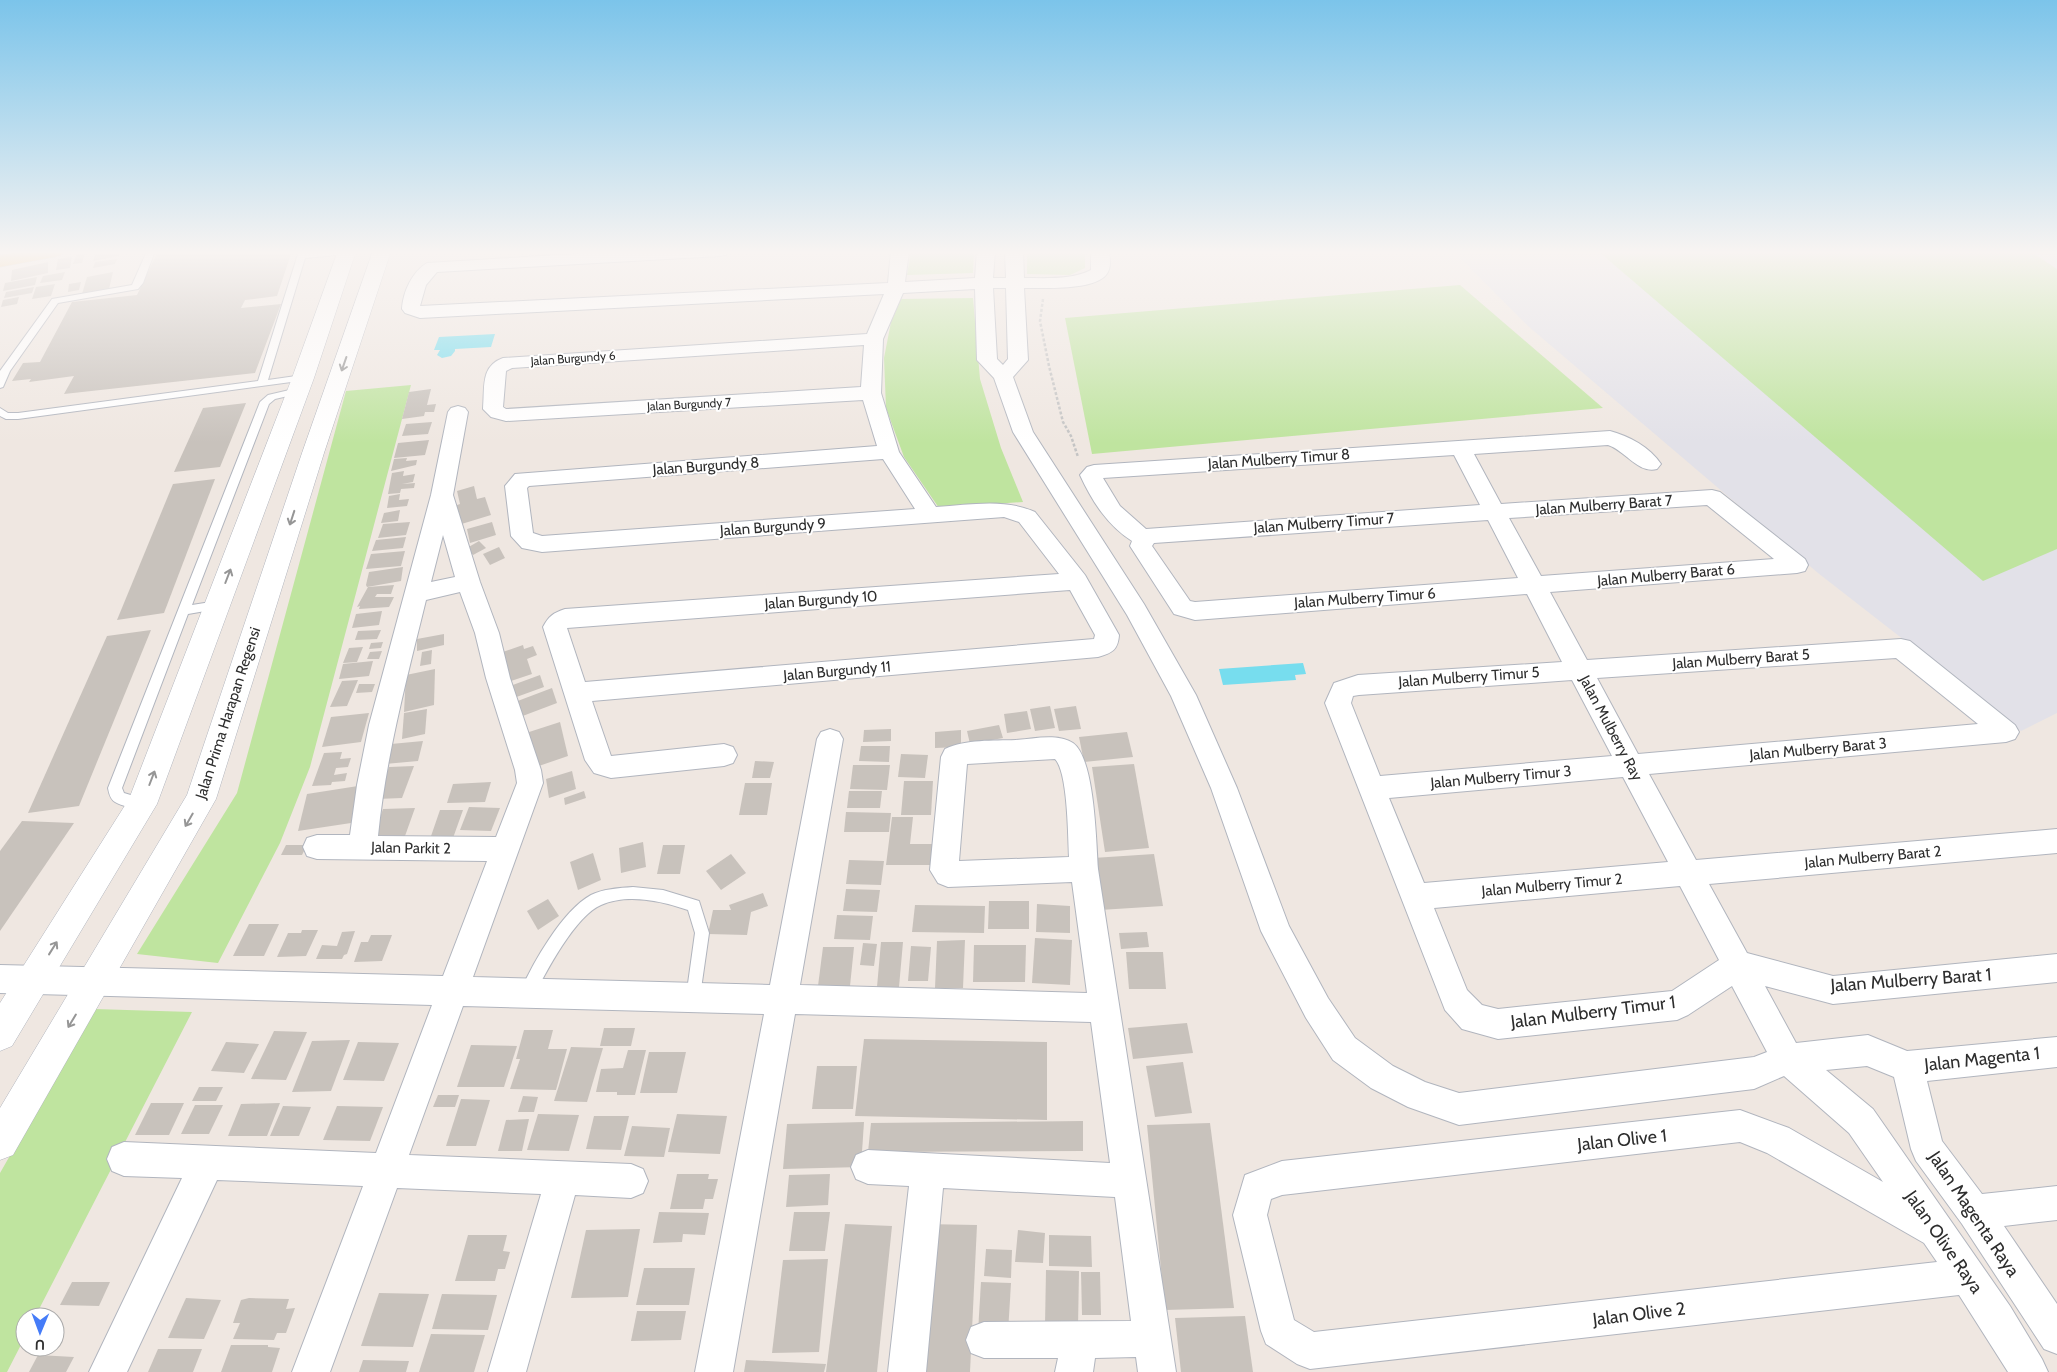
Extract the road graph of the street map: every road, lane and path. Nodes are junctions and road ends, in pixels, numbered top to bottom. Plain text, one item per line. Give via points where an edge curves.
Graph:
1 (45, 315) edge
2 (283, 315) edge
3 (326, 315) edge
4 (361, 315) edge
5 (884, 315) edge
6 (985, 315) edge
7 (1016, 315) edge
8 (1041, 315) edge
9 (874, 339) junction
10 (1003, 376) junction
11 (262, 384) junction
12 (300, 384) junction
13 (0, 385) edge
14 (871, 393) junction
15 (0, 411) edge
16 (458, 412) dead end
17 (506, 415) joint
18 (326, 416) junction
19 (287, 420) junction
20 (1460, 447) junction
21 (889, 452) junction
22 (1078, 457) dead end
23 (1650, 464) dead end
24 (442, 495) junction
25 (1496, 512) junction
26 (930, 515) junction
27 (1148, 537) junction
28 (542, 544) joint
29 (1797, 565) joint
30 (1077, 581) junction
31 (468, 582) junction
32 (1536, 585) junction
33 (418, 594) junction
34 (217, 605) junction
35 (183, 611) junction
36 (1580, 670) junction
37 (1358, 685) joint
38 (576, 693) junction
39 (2006, 732) joint
40 (830, 739) dead end
41 (724, 755) dead end
42 (1631, 765) junction
43 (1372, 788) junction
44 (142, 804) junction
45 (2057, 841) edge
46 (317, 847) dead end
47 (363, 847) junction
48 (506, 849) junction
49 (1084, 869) junction
50 (1689, 873) junction
51 (1415, 897) junction
52 (1738, 965) junction
53 (2057, 968) edge
54 (0, 979) edge
55 (34, 980) junction
56 (94, 982) junction
57 (453, 991) junction
58 (527, 993) junction
59 (694, 998) junction
60 (782, 1000) junction
61 (1104, 1008) junction
62 (0, 1034) edge
63 (2057, 1052) edge
64 (1788, 1059) junction
65 (1907, 1067) junction
66 (0, 1142) edge
67 (124, 1159) dead end
68 (207, 1163) junction
69 (868, 1167) dead end
70 (928, 1170) junction
71 (386, 1171) junction
72 (563, 1178) junction
73 (631, 1181) dead end
74 (1129, 1181) junction
75 (2057, 1203) edge
76 (1974, 1212) junction
77 (1937, 1232) junction
78 (1967, 1276) junction
79 (2057, 1336) edge
80 (984, 1340) dead end
81 (1310, 1351) joint
82 (1077, 1356) edge
83 (1155, 1356) edge
84 (108, 1372) edge
85 (311, 1372) edge
86 (507, 1372) edge
87 (714, 1372) edge
88 (908, 1372) edge
89 (2029, 1372) edge

1 - 13 lane via 5,371
2 - 11 lane
3 - 12 street
4 -> 18 street, Jalan Prima Harapan Regensi
5 - 9 street
6 - 10 street via 987,360
7 - 10 street via 1018,360
8 - 22 path via 1062,422
9 - 14 street
9 - 17 street, Jalan Burgundy 6 via 510,362 496,370 494,409
10 - 64 street via 1023,432 1136,610 1183,695 1224,788 1276,930 1317,1008 1344,1049 1397,1085 1459,1108 1754,1073
11 - 12 lane
11 - 15 lane via 18,416 6,416
12 - 19 street
12 - 35 lane via 265,402
14 - 17 street, Jalan Burgundy 7
14 - 21 street
16 - 24 street
18 - 19 street
18 -> 56 street, Jalan Prima Harapan Regensi via 201,799
34 -> 19 street
20 - 23 street, Jalan Mulberry Timur 8 via 1610,438 1624,443
20 - 25 street, Jalan Mulberry Ray
20 - 27 street, Jalan Mulberry Timur 8 via 1098,471 1091,475 1111,512 1127,528
21 - 26 street
21 - 28 street, Jalan Burgundy 8 via 523,479 516,486 522,536 530,542
24 - 31 street
24 - 33 street
25 - 27 street, Jalan Mulberry Timur 7
25 - 29 street, Jalan Mulberry Barat 7 via 1712,497
25 - 32 street, Jalan Mulberry Ray
26 - 28 street, Jalan Burgundy 9
26 - 30 street, Jalan Burgundy 9 via 1016,512 1027,518
27 - 32 street, Jalan Mulberry Timur 6 via 1141,546 1182,608 1196,611
29 - 32 street, Jalan Mulberry Barat 6
30 - 38 street, Jalan Burgundy 10 via 565,618 555,627
30 - 38 street, Jalan Burgundy 11 via 1107,635 1106,644 1098,648
31 - 33 street
31 - 48 street via 487,633 530,778
32 - 36 street, Jalan Mulberry Ray
33 - 47 street via 382,725 370,785
34 - 35 lane
44 -> 34 street
35 - 44 lane via 115,788 120,798
36 - 37 street, Jalan Mulberry Timur 5
36 - 39 street, Jalan Mulberry Barat 5 via 1901,648
36 - 42 street, Jalan Mulberry Ray
37 - 43 street, Jalan Mulberry Timur 1 via 1343,690 1338,703
38 - 41 street via 598,760 603,765 611,767
39 - 42 street, Jalan Mulberry Barat 3
40 - 60 street
42 - 43 street, Jalan Mulberry Timur 3
42 - 50 street, Jalan Mulberry Ray
43 - 51 street, Jalan Mulberry Timur 1
55 -> 44 street
45 - 50 street, Jalan Mulberry Barat 2
46 - 47 street, Jalan Parkit 2
47 - 48 street, Jalan Parkit 2
48 - 57 street
49 - 49 street via 948,874 944,870 954,758 960,754 997,751 1063,750 1069,757 1077,788
49 - 61 street
50 - 51 street, Jalan Mulberry Timur 2
50 - 52 street, Jalan Mulberry Ray
51 - 52 street, Jalan Mulberry Timur 1 via 1456,1000 1473,1018 1498,1024 1677,1005
52 - 53 street, Jalan Mulberry Barat 1 via 1834,990
52 - 64 street, Jalan Mulberry Ray
54 - 55 street
55 - 56 street
55 - 62 street
56 - 57 street
56 -> 66 street, Jalan Prima Harapan Regensi
57 - 58 street
57 - 71 street
58 - 59 street
58 - 59 lane via 550,952 578,916 596,900 629,892 666,896 694,906 702,933
59 - 60 street
60 - 61 street
60 - 87 street
61 - 74 street
63 - 65 street, Jalan Magenta 1
64 - 65 street via 1868,1050
64 - 77 street, Jalan Olive Raya via 1854,1114
65 - 76 street, Jalan Magenta Raya via 1928,1149
67 - 68 street
68 - 71 street
68 - 84 street
69 - 70 street
70 - 74 street
70 - 88 street
71 - 72 street
71 - 85 street
72 - 73 street
72 - 86 street
74 - 83 street
75 - 76 street
76 - 79 street, Jalan Magenta Raya
77 - 78 street, Jalan Olive Raya
77 - 81 street, Jalan Olive 1 via 1777,1140 1740,1126 1282,1178 1257,1187 1250,1215 1279,1331
78 - 81 street, Jalan Olive 2
78 - 89 street, Jalan Olive Raya
80 - 82 street
82 - 83 street

